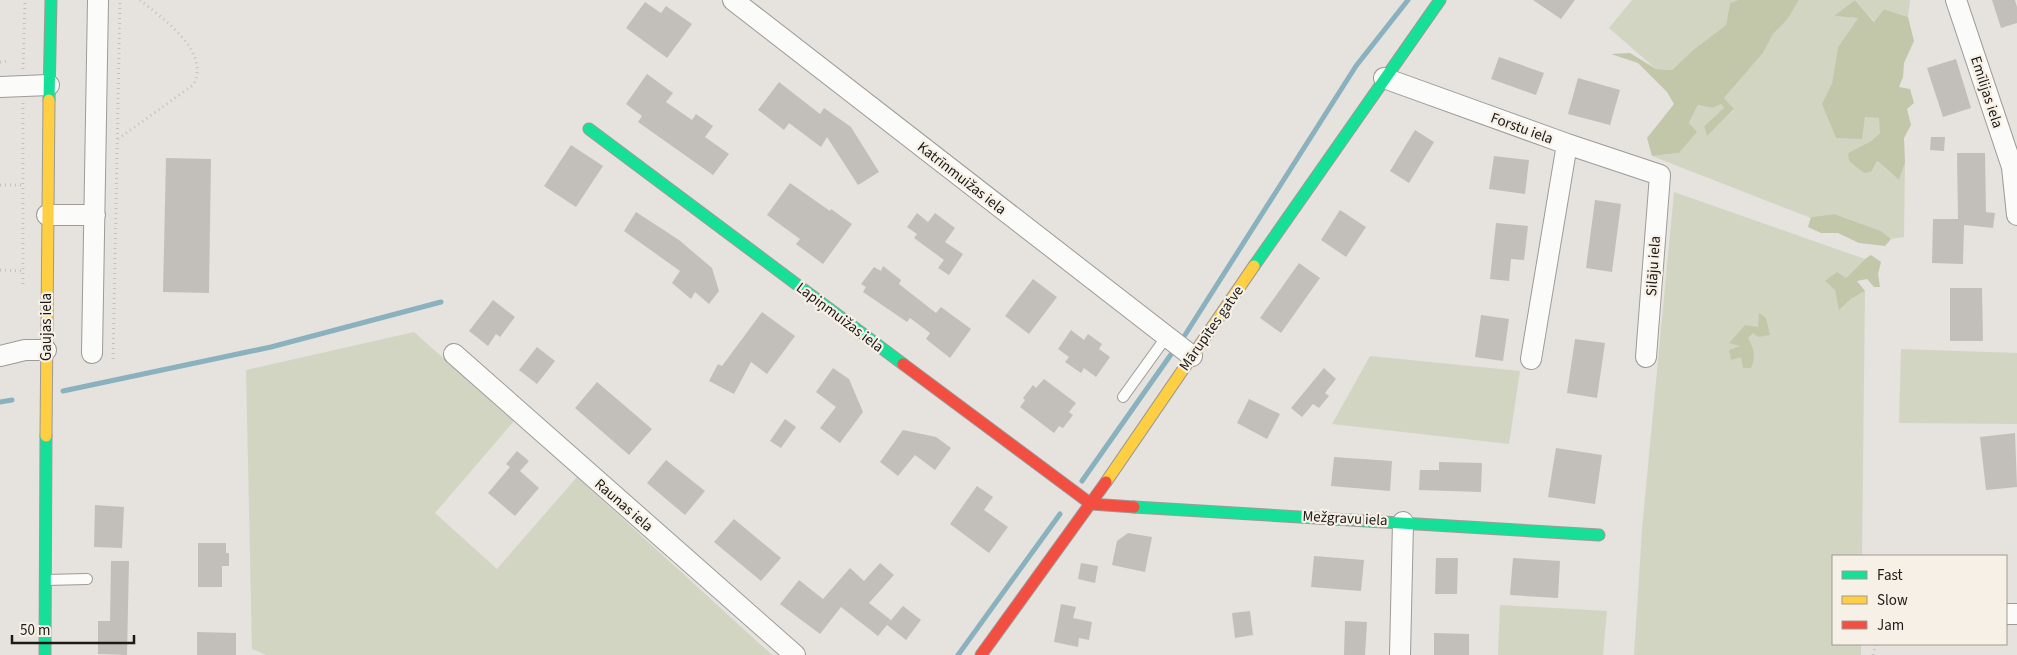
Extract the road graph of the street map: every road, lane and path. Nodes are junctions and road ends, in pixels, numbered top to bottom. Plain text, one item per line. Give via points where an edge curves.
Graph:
1 (51, 0) edge
2 (98, 0) edge
3 (120, 0) edge
4 (140, 0) edge
5 (733, 0) edge
6 (1440, 0) edge
7 (1956, 0) edge
8 (9, 61) dead end
9 (0, 62) edge
10 (1384, 78) junction
11 (49, 85) junction
12 (0, 87) edge
13 (589, 129) dead end
14 (117, 139) junction
15 (1567, 144) junction
16 (1660, 175) joint
17 (0, 185) edge
18 (22, 185) dead end
19 (47, 215) junction
20 (2017, 215) edge
21 (95, 216) junction
22 (0, 270) edge
23 (23, 271) dead end
24 (1167, 336) junction
25 (46, 350) junction
26 (92, 353) dead end
27 (454, 354) dead end
28 (0, 356) edge
29 (1192, 356) junction
30 (1646, 357) dead end
31 (1531, 359) dead end
32 (113, 360) dead end
33 (1123, 397) dead end
34 (1091, 504) junction
35 (1403, 522) junction
36 (1598, 535) dead end
37 (87, 579) dead end
38 (45, 580) junction
39 (45, 655) edge
40 (795, 655) edge
41 (981, 655) edge
42 (1400, 655) edge

1 - 11 street, Gaujas iela
2 - 21 street
3 - 14 path
4 - 14 path via 175,29 195,55 196,80
5 - 24 street, Katrīnmuižas iela
6 - 10 street, Mārupītes gatve
7 - 20 street, Emīlijas iela via 2012,167
8 - 9 path
10 - 15 street, Forstu iela
10 - 29 street, Mārupītes gatve
11 - 12 street
11 - 19 street, Gaujas iela
13 - 34 street, Lapiņmuižas iela
14 - 32 path
15 - 16 street, Forstu iela
15 - 31 street
16 - 30 street, Silāju iela
17 - 18 path
19 - 21 street
19 - 25 street, Gaujas iela
21 - 26 street
22 - 23 path
24 - 29 street, Katrīnmuižas iela
24 - 33 lane
25 - 28 street via 25,350
25 - 38 street, Gaujas iela
27 - 40 street, Raunas iela
29 - 34 street, Mārupītes gatve
34 - 35 street, Mežgravu iela
34 - 41 street, Mārupītes gatve
35 - 36 street, Mežgravu iela
35 - 42 street
37 - 38 lane
38 - 39 street, Gaujas iela

